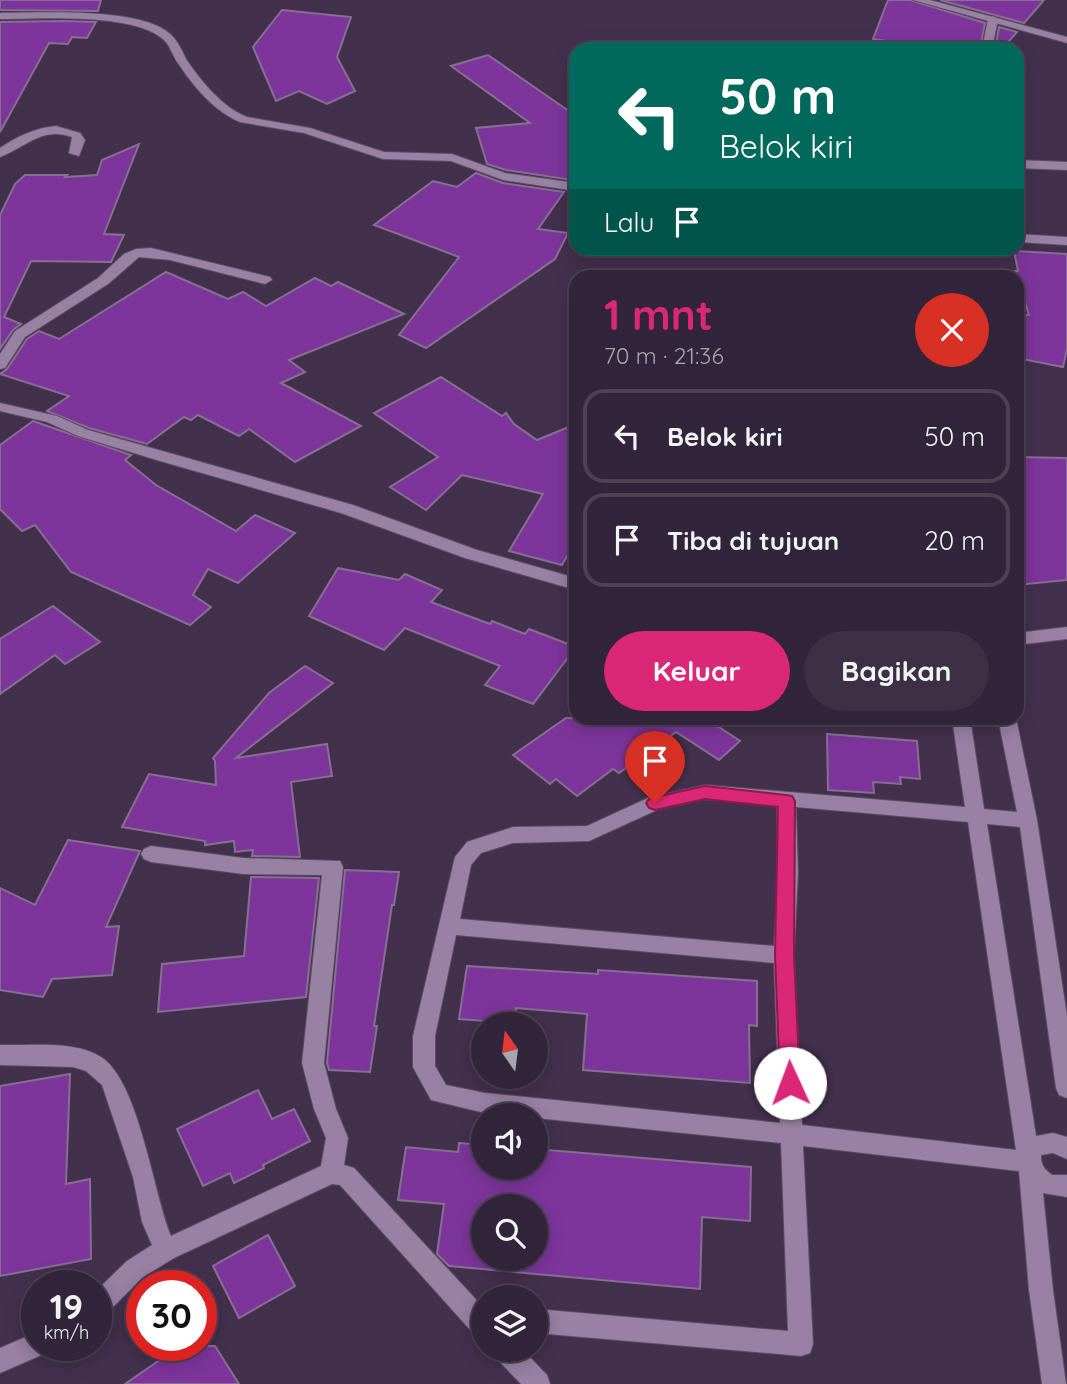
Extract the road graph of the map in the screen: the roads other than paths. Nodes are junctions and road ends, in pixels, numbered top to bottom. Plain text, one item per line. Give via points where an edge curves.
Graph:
1 (918, 0) edge
2 (0, 16) edge
3 (993, 19) junction
4 (1067, 40) edge
5 (988, 42) edge
6 (0, 153) edge
7 (75, 153) dead end
8 (1024, 164) edge
9 (1067, 166) edge
10 (569, 186) edge
11 (1024, 238) edge
12 (1067, 241) edge
13 (265, 280) dead end
14 (0, 365) edge
15 (0, 407) edge
16 (569, 582) edge
17 (1067, 633) edge
18 (1024, 638) edge
19 (962, 725) edge
20 (1008, 725) edge
21 (786, 801) junction
22 (974, 815) junction
23 (1028, 820) junction
24 (151, 854) dead end
25 (449, 926) junction
26 (785, 955) junction
27 (0, 1055) edge
28 (1067, 1088) edge
29 (792, 1134) junction
30 (1067, 1149) edge
31 (1028, 1162) junction
32 (331, 1173) junction
33 (1067, 1186) edge
34 (166, 1250) junction
35 (112, 1292) edge
36 (471, 1312) edge
37 (548, 1322) edge
38 (21, 1351) edge
39 (0, 1360) edge
40 (517, 1362) edge
41 (538, 1384) edge
42 (1054, 1384) edge

1 - 3 street
2 - 10 street via 110,17 146,26 169,38 183,64 211,97 244,120 306,130 383,155 452,158 503,176
3 - 4 street
3 - 5 street
6 - 7 street via 28,135 51,131 76,135
8 - 9 street
11 - 12 street
13 - 14 street via 171,256 136,253 103,281 20,334
15 - 16 street via 347,509 471,554
17 - 18 street
19 - 22 street
20 - 23 street
21 - 22 street
21 - 25 street via 705,792 655,803 589,832 513,835 474,847 462,863
21 - 26 street
22 - 23 street
22 - 31 street
23 - 28 street
24 - 32 street via 243,866 333,867 313,1063 337,1138
25 - 26 street
25 - 29 street via 424,1036 424,1067 439,1093 485,1102
26 - 29 street
27 - 34 street via 73,1057 93,1063 111,1079
29 - 31 street
29 - 37 street via 801,1344
30 - 31 street via 1050,1142 1038,1144 1030,1150
31 - 33 street via 1043,1183
31 - 42 street
32 - 34 street
32 - 36 street via 346,1176
34 - 35 street via 135,1269
38 - 39 street
40 - 41 street

